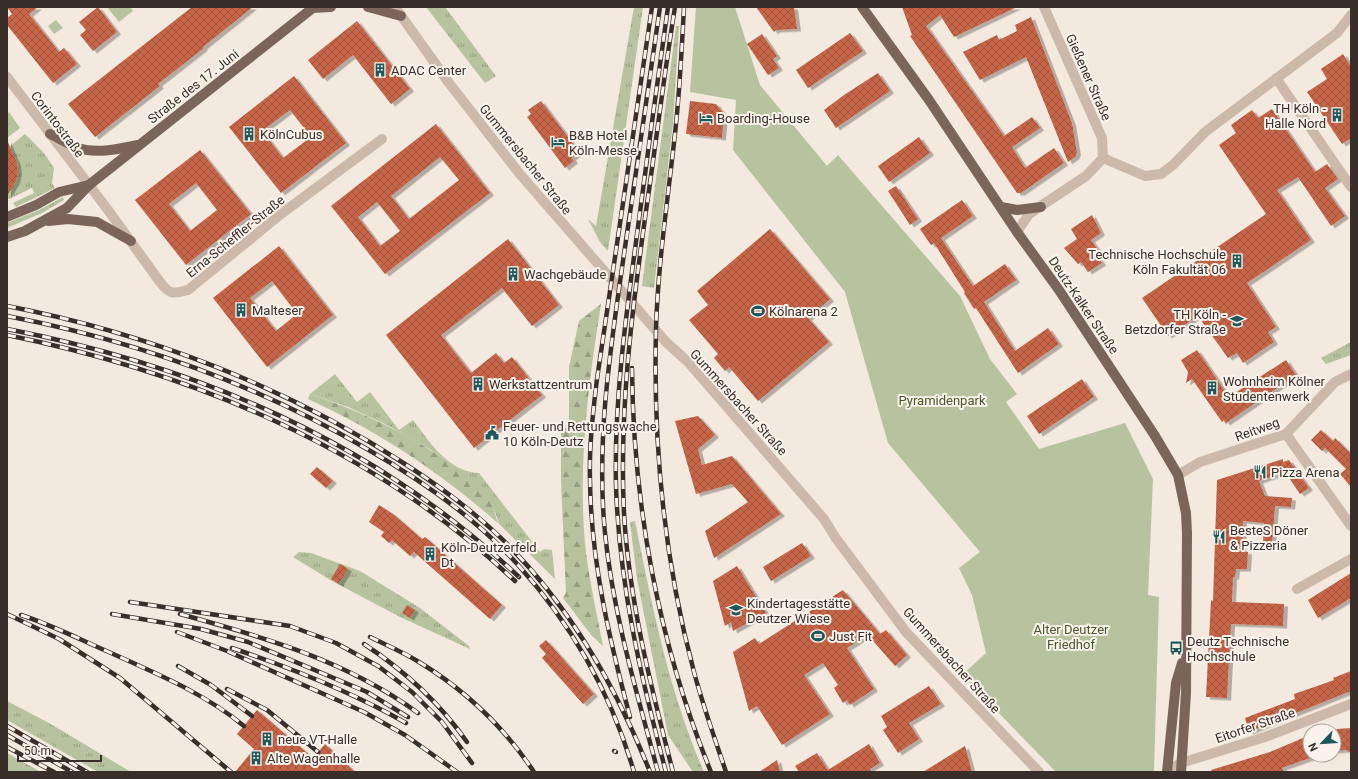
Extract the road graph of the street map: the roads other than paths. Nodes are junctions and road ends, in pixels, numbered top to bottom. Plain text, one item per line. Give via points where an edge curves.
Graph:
1 (331, 7) edge
2 (368, 7) edge
3 (395, 7) edge
4 (862, 7) edge
5 (1044, 7) edge
6 (313, 8) edge
7 (401, 16) junction
8 (1351, 16) edge
9 (7, 77) edge
10 (1276, 78) junction
11 (50, 134) junction
12 (382, 139) dead end
13 (140, 144) junction
14 (1102, 158) junction
15 (88, 186) junction
16 (1351, 187) edge
17 (1041, 207) junction
18 (1001, 208) junction
19 (7, 217) edge
20 (42, 222) junction
21 (1017, 232) junction
22 (7, 237) edge
23 (131, 241) junction
24 (1351, 374) edge
25 (1286, 434) junction
26 (1178, 475) junction
27 (1351, 526) edge
28 (1351, 559) edge
29 (1297, 589) dead end
30 (1185, 651) junction
31 (1351, 704) edge
32 (1181, 767) edge
33 (1167, 771) edge
34 (1038, 772) edge

1 - 6 main road
2 - 7 main road
3 - 7 street, Gummersbacher Straße
4 - 18 main road, Deutz-Kalker Straße via 929,100
5 - 14 street, Gießener Straße via 1102,138
6 - 13 main road, Straße des 17. Juni
7 - 34 street, Gummersbacher Straße via 519,173 824,519 906,632
8 - 10 street via 1338,34
9 - 11 street, Corintostraße
10 - 14 street via 1198,139 1174,165 1161,174 1145,176
10 - 16 street
11 - 13 main road via 79,148 93,150
11 - 15 street, Corintostraße
12 - 23 street, Erna-Scheffler-Straße via 281,214 188,290 174,294 166,290
13 - 15 main road, Straße des 17. Juni
14 - 17 street via 1086,176
15 - 19 main road, Straße des 17. Juni via 59,192
15 - 20 main road, Straße des 17. Juni via 67,208
15 - 23 street, Erna-Scheffler-Straße
17 - 18 main road via 1018,210
17 - 21 street via 1029,214
18 - 21 main road, Deutz-Kalker Straße
20 - 22 main road, Straße des 17. Juni
20 - 23 main road via 68,219 97,222
21 - 26 main road, Deutz-Kalker Straße via 1121,383
24 - 25 street, Reitweg via 1335,382
25 - 26 street, Reitweg via 1200,462
25 - 27 street
26 - 30 main road, Deutz-Kalker Straße via 1185,507 1187,533
28 - 29 street
30 - 32 main road, Deutz-Kalker Straße via 1186,693
30 - 33 main road, Deutz-Kalker Straße via 1176,683
31 - 32 street, Eitorfer Straße
32 - 33 street, Eitorfer Straße

